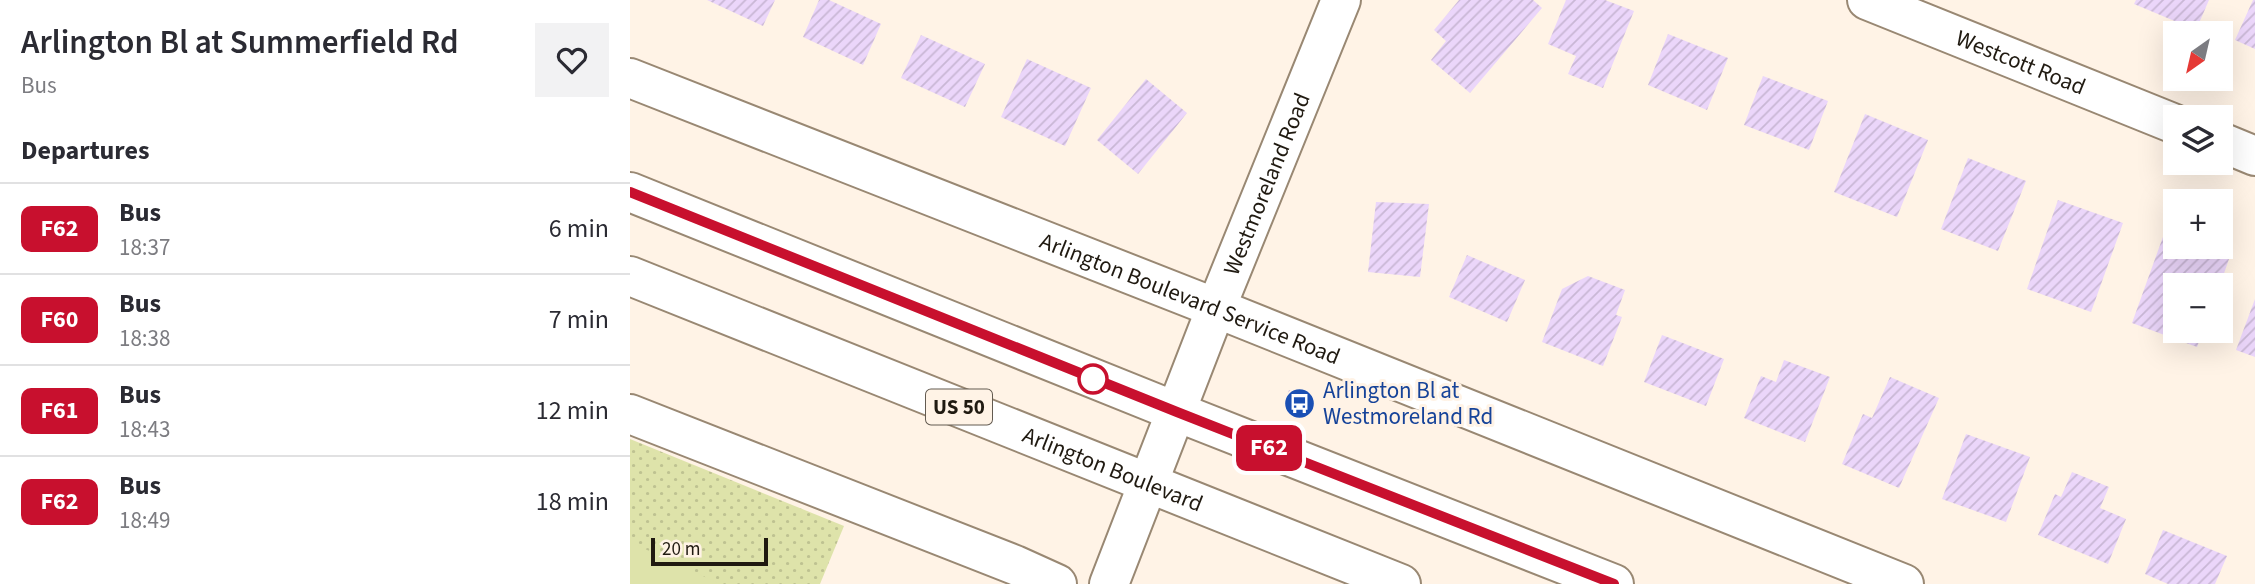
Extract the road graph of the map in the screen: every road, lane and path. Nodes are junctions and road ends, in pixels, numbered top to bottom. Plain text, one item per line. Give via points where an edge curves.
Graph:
1 (1341, 0) edge
2 (1867, 0) edge
3 (630, 78) edge
4 (2163, 119) edge
5 (2233, 147) edge
6 (2255, 156) edge
7 (630, 192) edge
8 (630, 276) edge
9 (1216, 308) junction
10 (1177, 412) junction
11 (630, 414) edge
12 (1147, 483) junction
13 (1057, 584) edge
14 (1110, 584) edge
15 (1401, 584) edge
16 (1614, 584) edge
17 (1904, 584) edge

1 - 9 main road, Westmoreland Road
2 - 4 main road, Westcott Road
3 - 9 main road, Arlington Boulevard Service Road
5 - 6 main road
7 - 10 main road
8 - 12 main road, Arlington Boulevard / US 50
9 - 10 main road, Westmoreland Road
9 - 17 main road, Arlington Boulevard Service Road
10 - 12 main road, Westmoreland Road
10 - 16 main road
11 - 13 main road
12 - 14 main road, Westmoreland Road
12 - 15 main road, Arlington Boulevard / US 50

